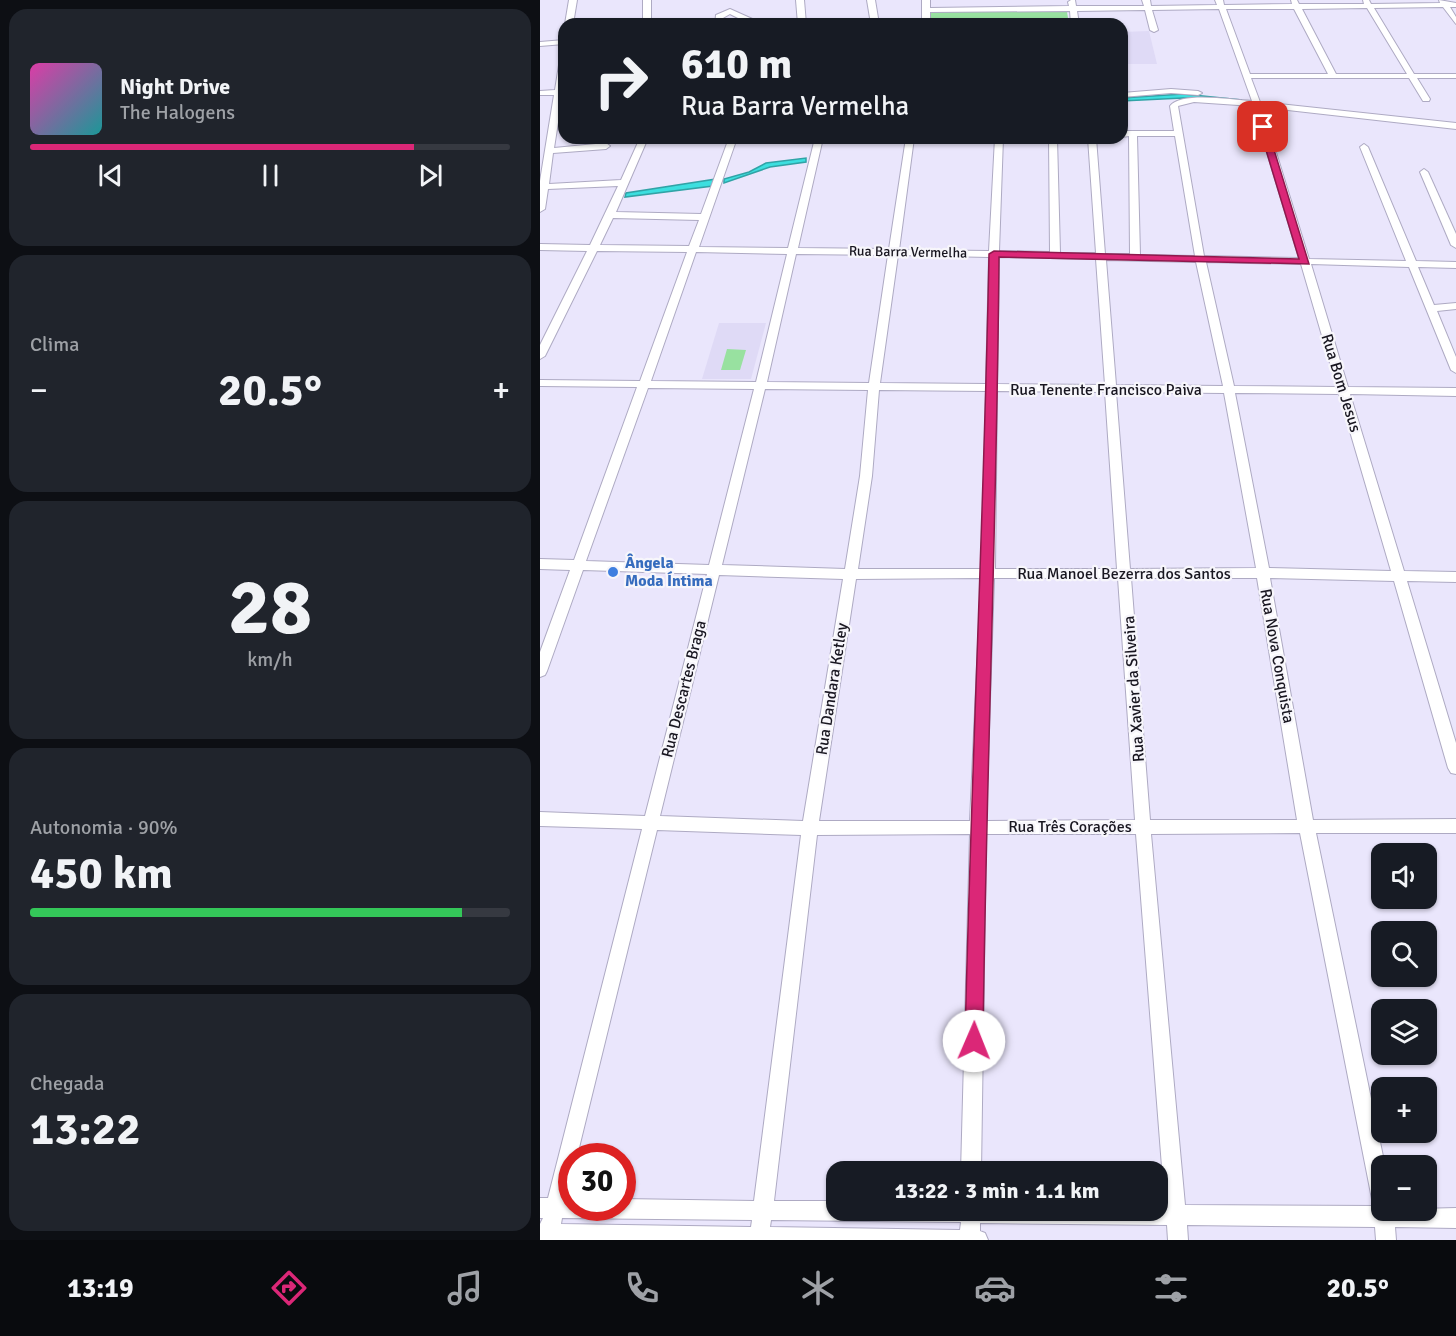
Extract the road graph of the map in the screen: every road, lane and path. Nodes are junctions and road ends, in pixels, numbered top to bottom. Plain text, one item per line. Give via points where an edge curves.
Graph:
1 (573, 0) edge
2 (647, 0) edge
3 (728, 0) edge
4 (800, 0) edge
5 (871, 0) edge
6 (926, 0) edge
7 (997, 0) edge
8 (1071, 0) edge
9 (1295, 3) edge
10 (1368, 3) edge
11 (1443, 3) edge
12 (1147, 4) edge
13 (1220, 4) edge
14 (1456, 5) edge
15 (997, 9) junction
16 (1072, 9) junction
17 (926, 10) junction
18 (724, 15) edge
19 (570, 18) edge
20 (647, 18) edge
21 (802, 18) edge
22 (874, 18) edge
23 (926, 18) edge
24 (1074, 18) edge
25 (1456, 22) edge
26 (1154, 30) dead end
27 (558, 42) edge
28 (540, 44) edge
29 (1246, 76) junction
30 (1333, 76) junction
31 (1413, 76) junction
32 (1456, 76) edge
33 (540, 93) edge
34 (558, 93) edge
35 (1128, 95) edge
36 (1426, 99) dead end
37 (1255, 102) junction
38 (558, 104) edge
39 (1456, 117) edge
40 (1456, 126) edge
41 (1177, 133) junction
42 (1128, 134) edge
43 (1133, 134) junction
44 (641, 144) edge
45 (731, 144) edge
46 (818, 144) edge
47 (909, 144) edge
48 (999, 144) edge
49 (1053, 144) edge
50 (1092, 144) edge
51 (606, 146) dead end
52 (1364, 147) dead end
53 (549, 152) junction
54 (1424, 172) dead end
55 (624, 183) junction
56 (542, 186) edge
57 (540, 209) edge
58 (609, 215) junction
59 (706, 217) junction
60 (1456, 245) edge
61 (540, 247) edge
62 (593, 247) junction
63 (694, 249) junction
64 (791, 251) junction
65 (894, 252) junction
66 (994, 254) junction
67 (1055, 255) junction
68 (1099, 256) junction
69 (1135, 257) junction
70 (1200, 259) junction
71 (1305, 262) junction
72 (1412, 264) junction
73 (1456, 265) edge
74 (1456, 306) edge
75 (1431, 308) junction
76 (1453, 355) edge
77 (540, 356) edge
78 (1456, 370) edge
79 (540, 383) edge
80 (645, 385) junction
81 (874, 385) junction
82 (760, 386) junction
83 (992, 389) junction
84 (1112, 390) junction
85 (1228, 390) junction
86 (1343, 392) junction
87 (1456, 392) edge
88 (540, 564) edge
89 (580, 566) junction
90 (715, 568) junction
91 (1263, 573) junction
92 (851, 574) junction
93 (988, 574) junction
94 (1127, 574) junction
95 (1456, 577) edge
96 (1401, 578) junction
97 (540, 671) edge
98 (1456, 768) edge
99 (540, 819) edge
100 (650, 823) junction
101 (1306, 825) junction
102 (978, 826) junction
103 (1456, 826) edge
104 (810, 828) junction
105 (1143, 828) junction
106 (1373, 1155) edge
107 (971, 1161) edge
108 (547, 1208) edge
109 (763, 1211) junction
110 (826, 1211) edge
111 (1371, 1215) edge
112 (1168, 1216) edge
113 (1176, 1216) junction
114 (1437, 1217) edge
115 (1456, 1218) edge
116 (971, 1221) edge
117 (1385, 1221) edge
118 (545, 1236) edge
119 (759, 1239) edge
120 (970, 1240) edge
121 (978, 1240) edge
122 (1178, 1240) edge
123 (1386, 1240) edge

1 - 19 street
2 - 20 street
3 - 18 street
4 - 21 street
5 - 22 street
6 - 17 street
7 - 15 street
8 - 16 street
9 - 10 street
9 - 13 street
9 - 30 street
10 - 11 street
10 - 31 street
11 - 14 street
11 - 25 street
12 - 13 street
12 - 16 street
12 - 26 street
13 - 29 street, Rua Bom Jesus
15 - 16 street
15 - 17 street
16 - 24 street
17 - 23 street
27 - 28 street
29 - 30 street
29 - 37 street, Rua Bom Jesus
30 - 31 street
31 - 32 street
31 - 36 street
33 - 34 street
35 - 37 street via 1189,92
37 - 39 street
37 - 40 street
37 - 41 street, Rua Nova Conquista via 1183,100 1175,104
37 - 71 street, Rua Bom Jesus
38 - 53 street
41 - 43 street
41 - 70 street, Rua Nova Conquista
42 - 43 street
43 - 69 street
44 - 55 street
45 - 59 street
46 - 64 street, Rua Descartes Braga
47 - 65 street, Rua Dandara Ketley
48 - 66 street
49 - 67 street
50 - 68 street, Rua Xavier da Silveira
51 - 53 street
52 - 72 street
53 - 56 street
54 - 60 street
55 - 56 street
55 - 58 street
56 - 57 street
58 - 59 street
58 - 62 street
59 - 63 street
61 - 62 street, Rua Barra Vermelha
62 - 63 street, Rua Barra Vermelha
62 - 77 street
63 - 64 street, Rua Barra Vermelha
63 - 80 street
64 - 65 street, Rua Barra Vermelha
64 - 82 street, Rua Descartes Braga
65 - 66 street, Rua Barra Vermelha
65 - 81 street, Rua Dandara Ketley
66 - 67 street, Rua Barra Vermelha
66 - 83 street
67 - 68 street, Rua Barra Vermelha
68 - 69 street, Rua Barra Vermelha
68 - 84 street, Rua Xavier da Silveira
69 - 70 street, Rua Barra Vermelha
70 - 71 street, Rua Barra Vermelha
70 - 85 street, Rua Nova Conquista
71 - 72 street, Rua Barra Vermelha
71 - 86 street, Rua Bom Jesus
72 - 73 street, Rua Barra Vermelha
72 - 75 street
74 - 75 street
75 - 76 street via 1444,327
76 - 78 street
79 - 80 street, Rua Tenente Francisco Paiva
80 - 82 street, Rua Tenente Francisco Paiva
80 - 89 street
81 - 82 street, Rua Tenente Francisco Paiva
81 - 83 street, Rua Tenente Francisco Paiva
81 - 92 street, Rua Dandara Ketley via 866,476
82 - 90 street, Rua Descartes Braga
83 - 84 street, Rua Tenente Francisco Paiva
83 - 93 street
84 - 85 street, Rua Tenente Francisco Paiva
84 - 94 street, Rua Xavier da Silveira
85 - 86 street, Rua Tenente Francisco Paiva
85 - 91 street, Rua Nova Conquista
86 - 87 street, Rua Tenente Francisco Paiva
86 - 96 street, Rua Bom Jesus
88 - 89 street, Rua Manoel Bezerra dos Santos
89 - 90 street, Rua Manoel Bezerra dos Santos
89 - 97 street
90 - 92 street, Rua Manoel Bezerra dos Santos
90 - 100 street, Rua Descartes Braga
91 - 94 street, Rua Manoel Bezerra dos Santos
91 - 96 street, Rua Manoel Bezerra dos Santos
91 - 101 street, Rua Nova Conquista
92 - 93 street, Rua Manoel Bezerra dos Santos
92 - 104 street, Rua Dandara Ketley
93 - 94 street, Rua Manoel Bezerra dos Santos
93 - 102 street
94 - 105 street, Rua Xavier da Silveira
95 - 96 street, Rua Manoel Bezerra dos Santos
96 - 98 street, Rua Bom Jesus
99 - 100 street, Rua Três Corações
100 - 104 street, Rua Três Corações
100 - 108 street, Rua Descartes Braga
101 - 103 street, Rua Três Corações
101 - 105 street, Rua Três Corações
101 - 106 street, Rua Nova Conquista
102 - 104 street, Rua Três Corações
102 - 105 street, Rua Três Corações
102 - 107 street
104 - 109 street, Rua Dandara Ketley
105 - 113 street, Rua Xavier da Silveira
108 - 109 street
108 - 118 street, Rua Descartes Braga
109 - 110 street
109 - 119 street, Rua Dandara Ketley
111 - 113 street
112 - 113 street
113 - 122 street, Rua Xavier da Silveira
114 - 115 street
116 - 120 street
117 - 123 street
118 - 119 street
119 - 120 street
120 - 121 street

